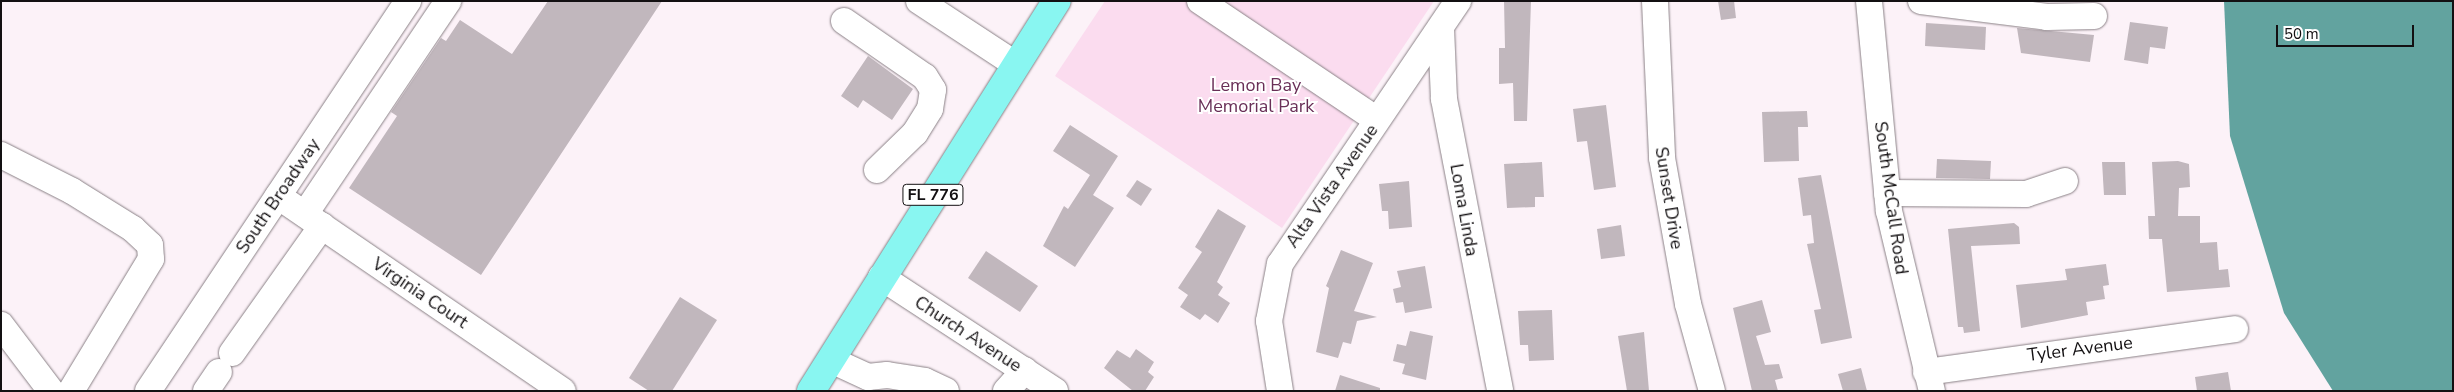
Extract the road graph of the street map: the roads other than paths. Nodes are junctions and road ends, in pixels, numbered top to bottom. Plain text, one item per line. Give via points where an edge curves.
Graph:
1 (408, 1) edge
2 (448, 1) edge
3 (919, 1) edge
4 (1057, 1) edge
5 (1200, 1) edge
6 (1655, 1) edge
7 (1873, 1) edge
8 (1921, 1) edge
9 (1456, 2) edge
10 (1869, 2) edge
11 (2094, 16) dead end
12 (844, 21) dead end
13 (1440, 28) junction
14 (1015, 64) junction
15 (1377, 120) junction
16 (1, 155) edge
17 (877, 170) dead end
18 (2065, 181) dead end
19 (1887, 193) junction
20 (278, 196) junction
21 (314, 220) junction
22 (881, 277) junction
23 (1, 325) edge
24 (2235, 330) dead end
25 (831, 360) junction
26 (1024, 370) junction
27 (219, 372) edge
28 (1929, 381) edge
29 (51, 391) edge
30 (71, 391) edge
31 (148, 391) edge
32 (563, 391) edge
33 (811, 391) edge
34 (946, 391) edge
35 (1006, 391) edge
36 (1055, 391) edge
37 (1280, 391) edge
38 (1500, 391) edge
39 (1712, 391) edge

1 - 20 street, South Broadway
2 - 21 street
3 - 14 street
4 - 14 main road, FL 776
5 - 15 street
6 - 39 street, Sunset Drive via 1662,158 1688,304
7 - 10 street
8 - 11 street via 2047,17
9 - 13 street, Alta Vista Avenue
10 - 19 street, South McCall Road
12 - 17 street via 925,77 934,90 930,110 915,133
13 - 15 street, Alta Vista Avenue
13 - 38 street, Loma Linda via 1444,99
14 - 22 main road, FL 776
15 - 37 street, Alta Vista Avenue via 1280,264 1269,321
16 - 30 street via 72,191 133,229 150,245 151,259
18 - 19 street via 2026,194
19 - 28 street, South McCall Road via 1902,279
20 - 21 street, Virginia Court
20 - 31 street, South Broadway
21 - 27 street
21 - 32 street, Virginia Court
22 - 25 main road, FL 776
22 - 26 street, Church Avenue
23 - 29 street
24 - 28 street, Tyler Avenue
25 - 33 main road, FL 776
25 - 34 street via 868,377 887,375 925,381
26 - 35 street
26 - 36 street, Church Avenue

